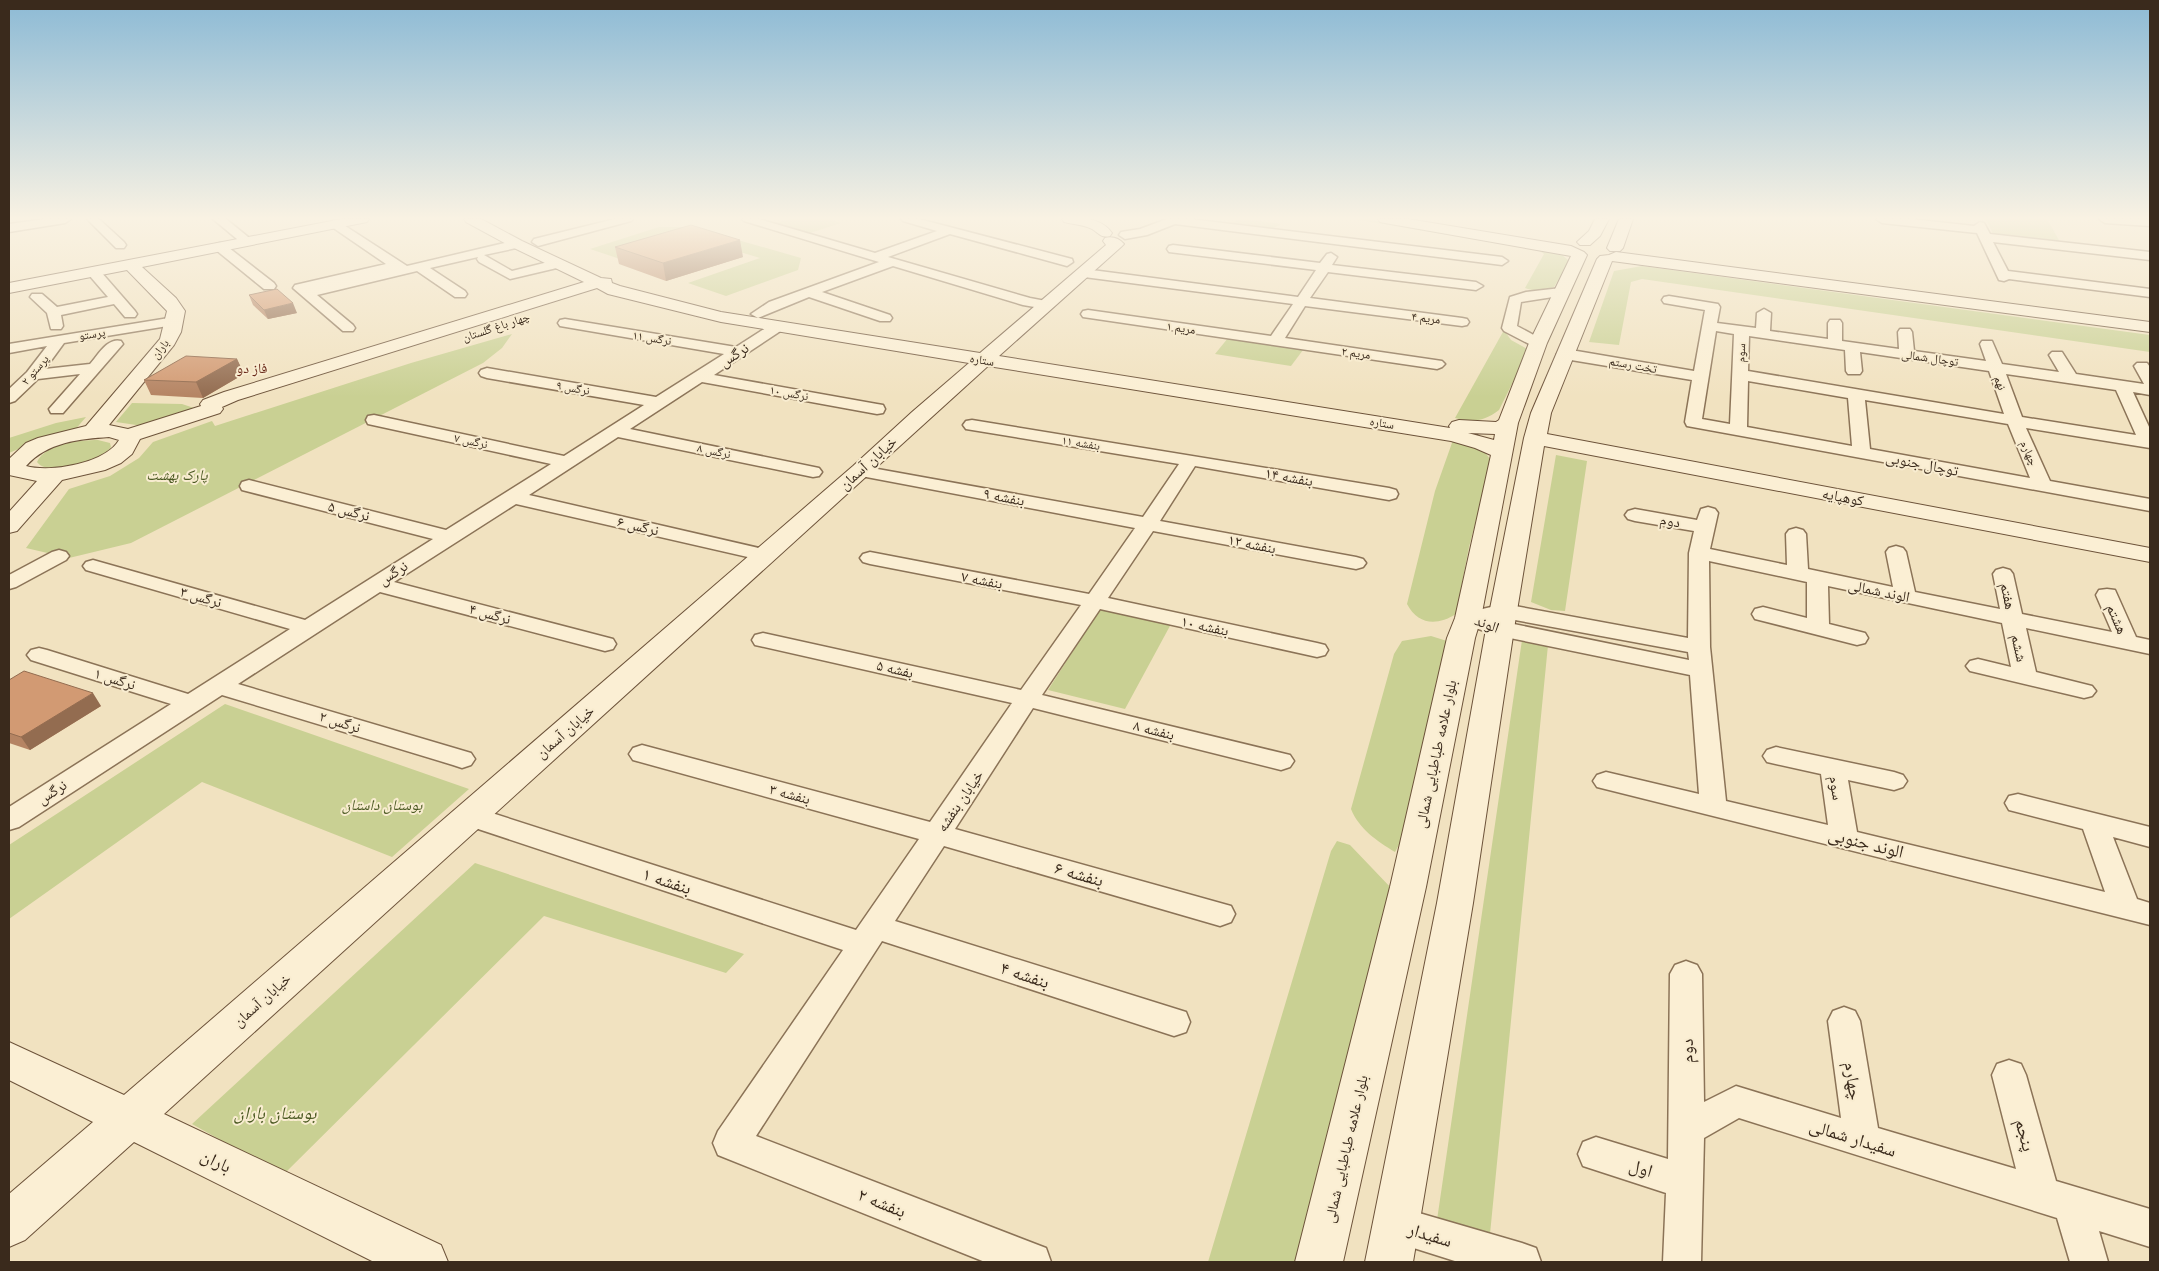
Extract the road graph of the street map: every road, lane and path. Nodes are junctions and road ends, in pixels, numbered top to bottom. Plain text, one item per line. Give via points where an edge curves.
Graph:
1 (58, 278) edge
2 (99, 278) edge
3 (145, 278) edge
4 (259, 278) edge
5 (349, 278) edge
6 (436, 278) edge
7 (587, 278) edge
8 (608, 278) edge
9 (847, 278) edge
10 (951, 278) edge
11 (1068, 278) edge
12 (1144, 278) edge
13 (1317, 278) edge
14 (1411, 278) edge
15 (1573, 278) edge
16 (1585, 278) edge
17 (1795, 278) edge
18 (1822, 278) edge
19 (2032, 278) edge
20 (597, 283) junction
21 (618, 285) junction
22 (269, 286) dead end
23 (1476, 286) dead end
24 (9, 288) edge
25 (809, 292) junction
26 (2150, 292) edge
27 (460, 294) dead end
28 (37, 297) dead end
29 (117, 299) junction
30 (1670, 300) dead end
31 (1301, 302) junction
32 (1046, 305) junction
33 (54, 312) junction
34 (1764, 313) dead end
35 (130, 314) dead end
36 (758, 314) junction
37 (1088, 314) dead end
38 (885, 318) dead end
39 (2150, 318) edge
40 (175, 320) junction
41 (1462, 322) dead end
42 (1835, 323) dead end
43 (565, 324) dead end
44 (1709, 326) junction
45 (777, 327) junction
46 (2150, 327) edge
47 (348, 328) dead end
48 (1742, 330) junction
49 (1905, 332) dead end
50 (1763, 334) junction
51 (59, 340) junction
52 (1275, 341) junction
53 (116, 344) dead end
54 (1835, 344) junction
55 (1987, 344) dead end
56 (1558, 346) junction
57 (1852, 346) junction
58 (9, 348) edge
59 (740, 352) junction
60 (2057, 354) dead end
61 (1908, 355) junction
62 (989, 356) junction
63 (1437, 364) dead end
64 (2142, 366) dead end
65 (1994, 367) junction
66 (94, 368) junction
67 (1702, 371) junction
68 (1854, 371) dead end
69 (487, 373) dead end
70 (33, 375) junction
71 (1741, 375) junction
72 (700, 377) junction
73 (2070, 378) junction
74 (2150, 381) edge
75 (2122, 386) junction
76 (2150, 390) edge
77 (1856, 394) junction
78 (9, 398) edge
79 (660, 403) junction
80 (211, 407) junction
81 (57, 409) dead end
82 (877, 409) dead end
83 (374, 420) dead end
84 (2015, 421) junction
85 (1508, 423) junction
86 (972, 425) dead end
87 (1454, 430) junction
88 (1738, 430) junction
89 (616, 431) junction
90 (92, 432) junction
91 (128, 436) junction
92 (1535, 438) junction
93 (2149, 443) edge
94 (1862, 453) junction
95 (1501, 457) junction
96 (1190, 460) junction
97 (568, 462) junction
98 (861, 470) junction
99 (813, 472) dead end
100 (54, 475) junction
101 (249, 486) dead end
102 (2043, 486) junction
103 (1389, 494) dead end
104 (512, 497) junction
105 (2150, 505) edge
106 (1635, 515) dead end
107 (1148, 524) junction
108 (9, 526) edge
109 (1796, 534) dead end
110 (450, 537) junction
111 (1896, 552) dead end
112 (1699, 553) junction
113 (765, 555) junction
114 (2150, 555) edge
115 (58, 556) dead end
116 (870, 558) dead end
117 (1356, 563) dead end
118 (93, 566) dead end
119 (2003, 574) dead end
120 (1807, 576) junction
121 (9, 583) edge
122 (376, 584) junction
123 (2107, 595) dead end
124 (1905, 596) junction
125 (1094, 601) junction
126 (1763, 614) dead end
127 (1468, 618) junction
128 (2012, 618) junction
129 (1502, 620) junction
130 (309, 628) junction
131 (1818, 628) junction
132 (1857, 638) dead end
133 (764, 640) dead end
134 (2127, 642) junction
135 (605, 644) dead end
136 (2150, 647) edge
137 (1317, 650) dead end
138 (38, 655) dead end
139 (1701, 658) junction
140 (1978, 666) dead end
141 (2025, 677) junction
142 (219, 686) junction
143 (2084, 691) dead end
144 (1027, 699) junction
145 (192, 703) junction
146 (642, 754) dead end
147 (1776, 756) dead end
148 (462, 759) dead end
149 (1281, 761) dead end
150 (1833, 768) junction
151 (1606, 780) dead end
152 (1894, 781) dead end
153 (2018, 803) dead end
154 (1713, 806) junction
155 (470, 816) junction
156 (9, 820) edge
157 (2094, 823) junction
158 (938, 834) junction
159 (2150, 836) edge
160 (1844, 838) junction
161 (2138, 911) edge
162 (1220, 914) dead end
163 (870, 936) junction
164 (1686, 974) dead end
165 (1844, 1021) dead end
166 (1174, 1022) dead end
167 (9, 1060) edge
168 (2009, 1075) dead end
169 (129, 1119) junction
170 (1687, 1129) junction
171 (1862, 1141) junction
172 (731, 1143) joint
173 (1596, 1154) dead end
174 (1685, 1182) junction
175 (2057, 1200) junction
176 (9, 1224) edge
177 (1395, 1225) junction
178 (2150, 1228) edge
179 (424, 1262) edge
180 (1032, 1262) edge
181 (1319, 1262) edge
182 (1390, 1262) edge
183 (1522, 1262) edge
184 (1682, 1262) edge
185 (2089, 1262) edge

1 - 24 street
2 - 29 street
3 - 40 street, باران via 170,302 176,311
4 - 22 street
5 - 47 street via 300,288
6 - 27 street
7 - 20 street, ستاره
8 - 21 street, ستاره
9 - 25 street
10 - 32 street
11 - 32 street, خیابان آسمان
12 - 31 street, مریم ۴
13 - 31 street
14 - 23 street
15 - 56 street, بلوار علامه طباطبایی شمالی via 1561,292 1544,333
16 - 56 street, بلوار علامه طباطبایی شمالی
17 - 46 street
18 - 39 street
19 - 26 street
20 - 21 street, ستاره
20 - 80 street, چهار باغ گلستان via 291,376
21 - 36 street, ستاره
21 - 45 street, ستاره via 694,311
21 - 80 street, چهار باغ گلستان via 254,404
25 - 36 street
25 - 38 street
28 - 33 street
29 - 33 street
29 - 35 street
30 - 44 street via 1713,307
31 - 41 street, مریم ۴
31 - 52 street
32 - 62 street, خیابان آسمان
33 - 51 street
34 - 50 street
36 - 62 street, ستاره
37 - 52 street, مریم ۱
40 - 51 street, پرستو
40 - 90 street, باران via 168,341
42 - 54 street
43 - 59 street, نرگس ۱۱
44 - 48 street, توچال شمالی
44 - 67 street
45 - 59 street, نرگس
45 - 62 street, ستاره
48 - 50 street, توچال شمالی
48 - 71 street, سوم
49 - 61 street
50 - 54 street, توچال شمالی
51 - 58 street, پرستو
51 - 70 street, پرستو ۲
52 - 63 street, مریم ۲
53 - 66 street
54 - 57 street, توچال شمالی
55 - 65 street, نهم
56 - 67 street, تخت رستم
56 - 85 street, بلوار علامه طباطبایی شمالی
56 - 92 street, بلوار علامه طباطبایی شمالی
57 - 61 street, توچال شمالی
57 - 68 street
59 - 72 street, نرگس
60 - 73 street
61 - 65 street, توچال شمالی
62 - 87 street, ستاره
62 - 98 street, خیابان آسمان
64 - 74 street
65 - 73 street, توچال شمالی
65 - 84 street, نهم
66 - 70 street
66 - 81 street
67 - 88 street, توچال جنوبی via 1694,422
69 - 79 street, نرگس ۹
70 - 78 street, پرستو ۲
71 - 77 street
71 - 88 street
72 - 79 street, نرگس
72 - 82 street, نرگس ۱۰
73 - 75 street, توچال شمالی
75 - 76 street, توچال شمالی
75 - 93 street
77 - 84 street
77 - 94 street
79 - 89 street, نرگس
80 - 91 street
83 - 97 street, نرگس ۷
84 - 93 street
84 - 102 street, چهارم
85 - 87 street, ستاره via 1502,427
85 - 95 street, بلوار علامه طباطبایی شمالی
86 - 96 street, بنفشه ۱۱
87 - 95 street, ستاره via 1502,452
88 - 94 street, توچال جنوبی
89 - 97 street, نرگس
89 - 99 street, نرگس ۸
90 - 91 street
90 - 100 street via 48,442 30,450 15,464 16,470 25,474
91 - 100 street via 129,446 120,454 101,463
92 - 114 street, کوهپایه
92 - 129 street, بلوار علامه طباطبایی شمالی
94 - 102 street, توچال جنوبی
95 - 127 street, بلوار علامه طباطبایی شمالی
96 - 103 street, بنفشه ۱۴
96 - 107 street, خیابان بنفشه
97 - 104 street, نرگس
98 - 107 street, بنفشه ۹
98 - 113 street, خیابان آسمان
100 - 108 street
101 - 110 street, نرگس ۵
102 - 105 street, توچال جنوبی
104 - 110 street, نرگس
104 - 113 street, نرگس ۶
106 - 112 street, دوم via 1707,520
107 - 117 street, بنفشه ۱۲
107 - 125 street, خیابان بنفشه
109 - 120 street
110 - 122 street, نرگس
111 - 124 street
112 - 120 street, الوند شمالی
112 - 139 street
113 - 155 street, خیابان آسمان
115 - 121 street
116 - 125 street, بنفشه ۷
118 - 130 street, نرگس ۳
119 - 128 street, هفتم
120 - 124 street, الوند شمالی
120 - 131 street
122 - 130 street, نرگس
122 - 135 street, نرگس ۴
123 - 134 street, هشتم
124 - 128 street, الوند شمالی
125 - 137 street, بنفشه ۱۰
125 - 144 street, خیابان بنفشه
126 - 131 street
127 - 129 street, الوند
127 - 181 street, بلوار علامه طباطبایی شمالی
128 - 134 street, الوند شمالی
128 - 141 street, ششم
129 - 139 street, الوند
129 - 177 street, بلوار علامه طباطبایی شمالی via 1455,903
130 - 142 street, نرگس
131 - 132 street
133 - 144 street, بفشه ۵
134 - 136 street, الوند شمالی
138 - 145 street, نرگس ۱
139 - 154 street
140 - 141 street
141 - 143 street
142 - 145 street, نرگس
142 - 148 street, نرگس ۲
144 - 149 street, بنفشه ۸
144 - 158 street, خیابان بنفشه
145 - 156 street, نرگس
146 - 158 street, بنفشه ۳
147 - 150 street
150 - 152 street
150 - 160 street, سوم
151 - 154 street
153 - 157 street
154 - 160 street, الوند جنوبی
155 - 163 street, بنفشه ۱
155 - 169 street, خیابان آسمان
157 - 159 street
157 - 161 street
158 - 162 street, بنفشه ۶
158 - 163 street, خیابان بنفشه
160 - 161 street, الوند جنوبی
163 - 166 street, بنفشه ۴
163 - 172 street, خیابان بنفشه
164 - 170 street, دوم
165 - 171 street, چهارم
167 - 169 street, باران
168 - 175 street, پنجم
169 - 176 street, خیابان آسمان
169 - 179 street, باران
170 - 171 street, سفیدار شمالی via 1736,1102
170 - 174 street
171 - 175 street, سفیدار شمالی
172 - 180 street, بنفشه ۲
173 - 174 street, اول
174 - 184 street
175 - 178 street, سفیدار شمالی
175 - 185 street
177 - 182 street, بلوار علامه طباطبایی شمالی
177 - 183 street, سفیدار

